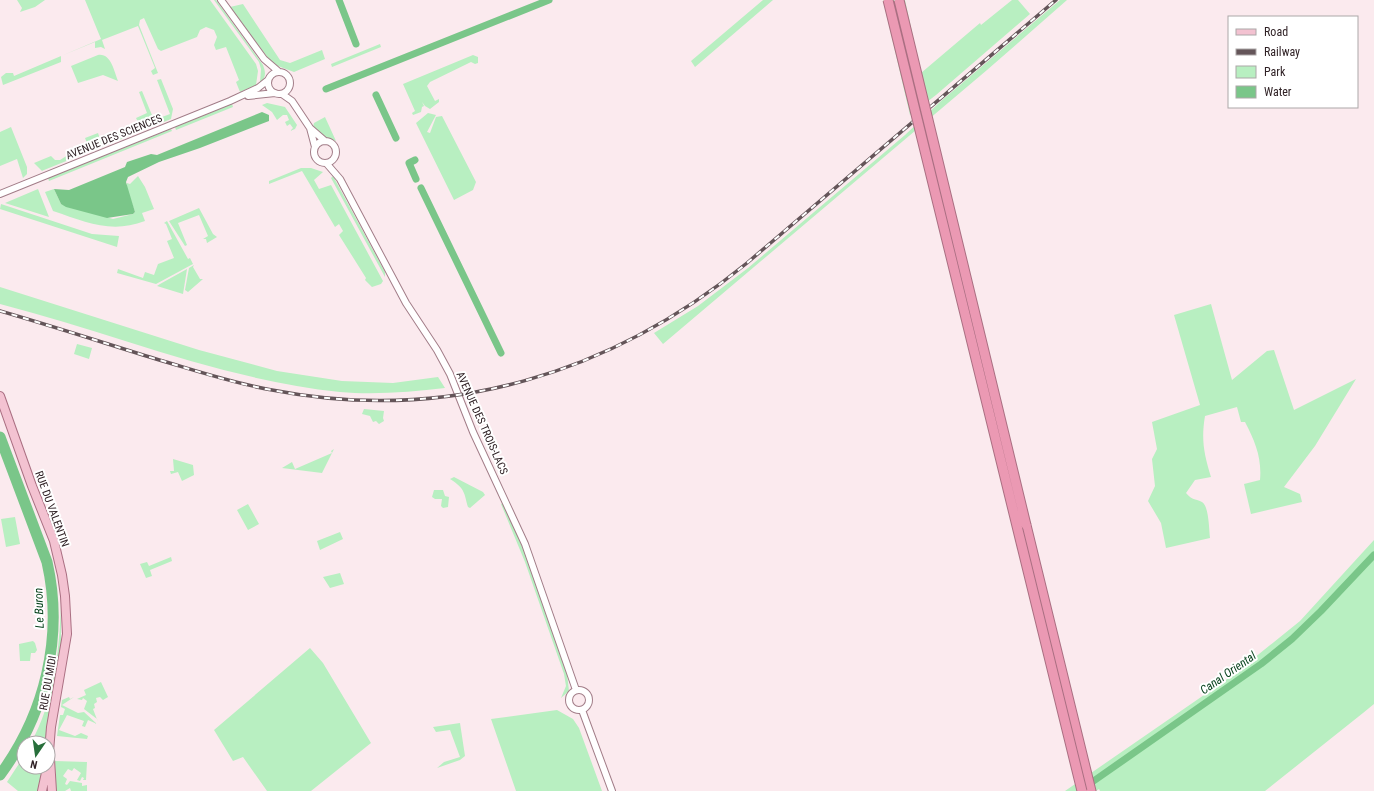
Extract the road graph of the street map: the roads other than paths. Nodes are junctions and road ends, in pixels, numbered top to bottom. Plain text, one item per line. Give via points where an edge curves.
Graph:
1 (221, 0) edge
2 (888, 0) edge
3 (898, 0) edge
4 (264, 59) junction
5 (278, 72) junction
6 (269, 78) junction
7 (290, 86) junction
8 (279, 93) junction
9 (236, 99) junction
10 (292, 101) junction
11 (310, 128) junction
12 (324, 141) junction
13 (315, 147) junction
14 (335, 158) junction
15 (327, 164) junction
16 (340, 179) junction
17 (0, 194) edge
18 (0, 396) edge
19 (67, 616) joint
20 (576, 690) junction
21 (582, 710) junction
22 (51, 735) edge
23 (46, 775) edge
24 (51, 775) edge
25 (42, 791) edge
26 (52, 791) edge
27 (612, 791) edge
28 (1082, 791) edge
29 (1091, 791) edge

1 - 4 street
2 - 28 highway, bridge
3 - 29 highway, bridge
4 - 5 street
4 - 6 street
5 - 6 street
5 - 7 street via 288,75
6 - 8 street via 270,90
6 - 9 street, AVENUE DES SCIENCES via 258,88
7 - 8 street via 287,91
7 - 10 street
8 - 9 street, AVENUE DES SCIENCES
8 - 10 street
9 - 17 street, AVENUE DES SCIENCES
10 - 11 street
11 - 12 street
11 - 13 street
12 - 13 street
12 - 14 street via 335,146
13 - 15 street via 316,159
14 - 15 street
14 - 16 street, AVENUE DES TROIS-LACS
15 - 16 street, AVENUE DES TROIS-LACS
16 - 20 street, AVENUE DES TROIS-LACS via 406,303 450,374 470,425 525,544
18 - 19 main road, RUE DU VALENTIN via 21,459 54,541 62,575
19 - 22 main road, RUE DU MIDI via 65,650
20 - 21 street via 584,691 589,697 587,706
20 - 21 street via 569,697 569,704 574,709
21 - 27 street
23 - 25 main road
24 - 26 main road, RUE DU MIDI

